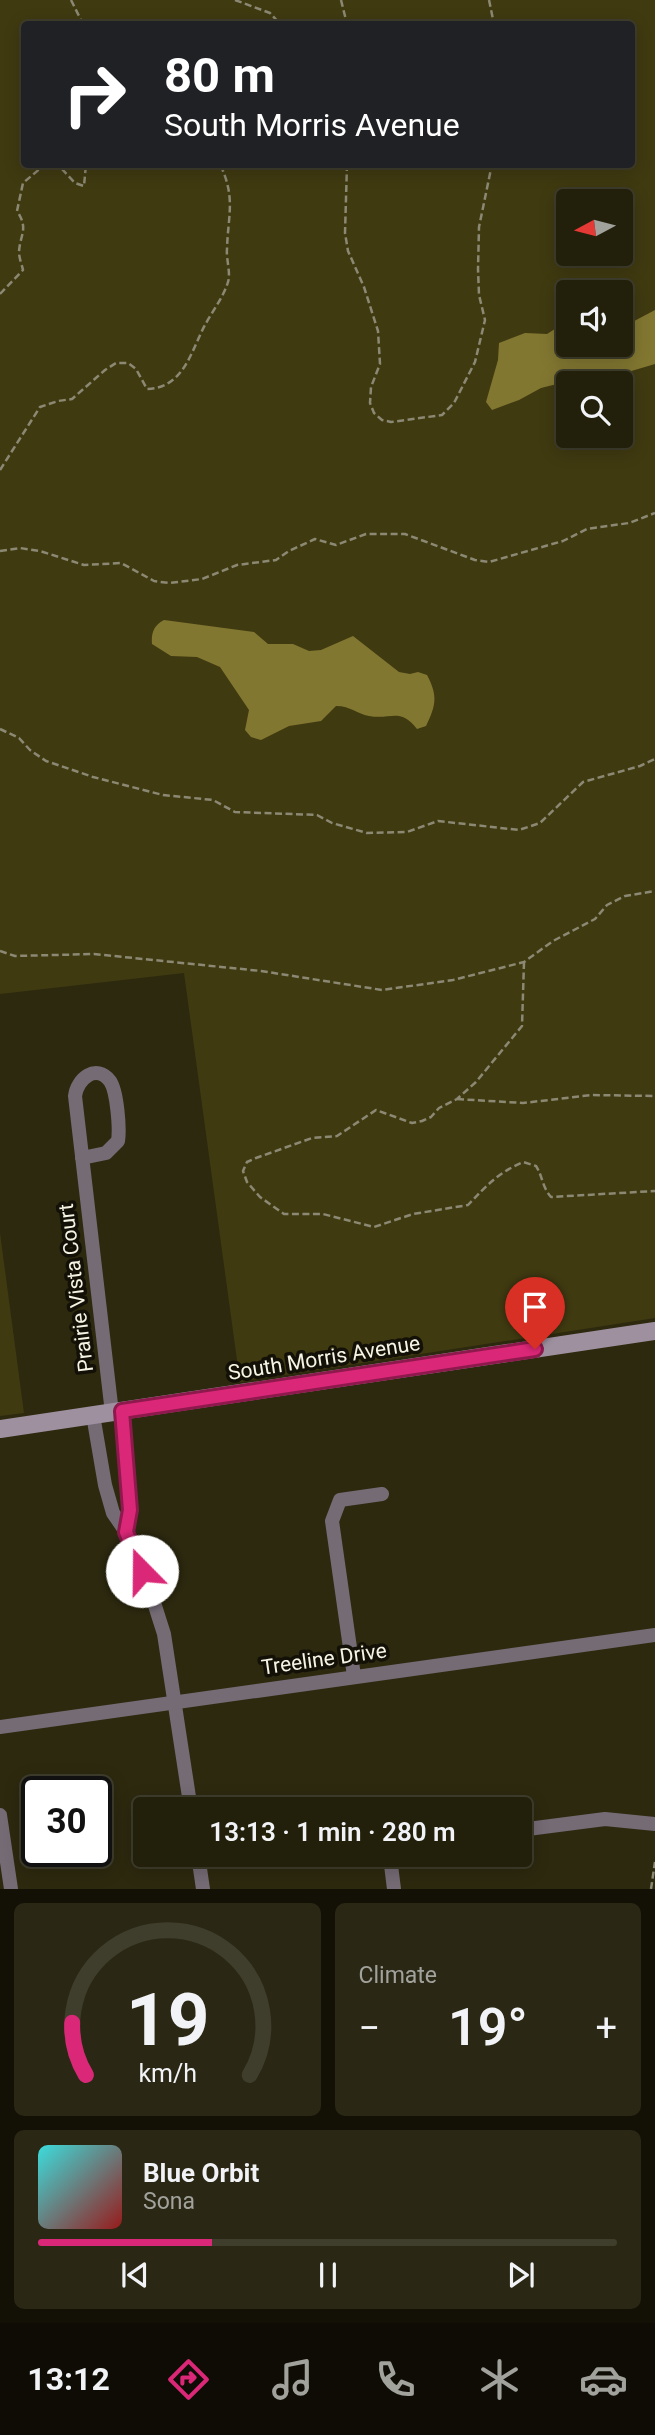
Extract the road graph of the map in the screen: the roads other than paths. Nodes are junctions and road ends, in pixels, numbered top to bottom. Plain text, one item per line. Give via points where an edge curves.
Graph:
1 (82, 1158) junction
2 (655, 1331) edge
3 (117, 1412) junction
4 (93, 1415) junction
5 (0, 1429) edge
6 (382, 1494) dead end
7 (126, 1532) junction
8 (655, 1634) edge
9 (354, 1676) junction
10 (176, 1702) junction
11 (0, 1727) edge
12 (189, 1797) edge
13 (0, 1815) edge
14 (655, 1824) edge
15 (532, 1828) edge
16 (200, 1867) edge
17 (391, 1867) edge
18 (11, 1889) edge
19 (203, 1889) edge
20 (394, 1889) edge

1 - 1 street, Prairie Vista Court via 76,1086 88,1075 97,1074 114,1089 118,1141 106,1153
1 - 3 street, Prairie Vista Court
2 - 3 street, South Morris Avenue
3 - 4 street, South Morris Avenue
3 - 7 street, Prairie Vista Court via 130,1510
4 - 5 street, South Morris Avenue
4 - 7 street via 113,1513
6 - 9 street via 340,1500 332,1521
7 - 10 street via 164,1634
8 - 9 street, Treeline Drive
9 - 10 street, Treeline Drive
10 - 11 street, Treeline Drive
10 - 12 street
13 - 18 street
14 - 15 street via 605,1819
16 - 19 street
17 - 20 street

